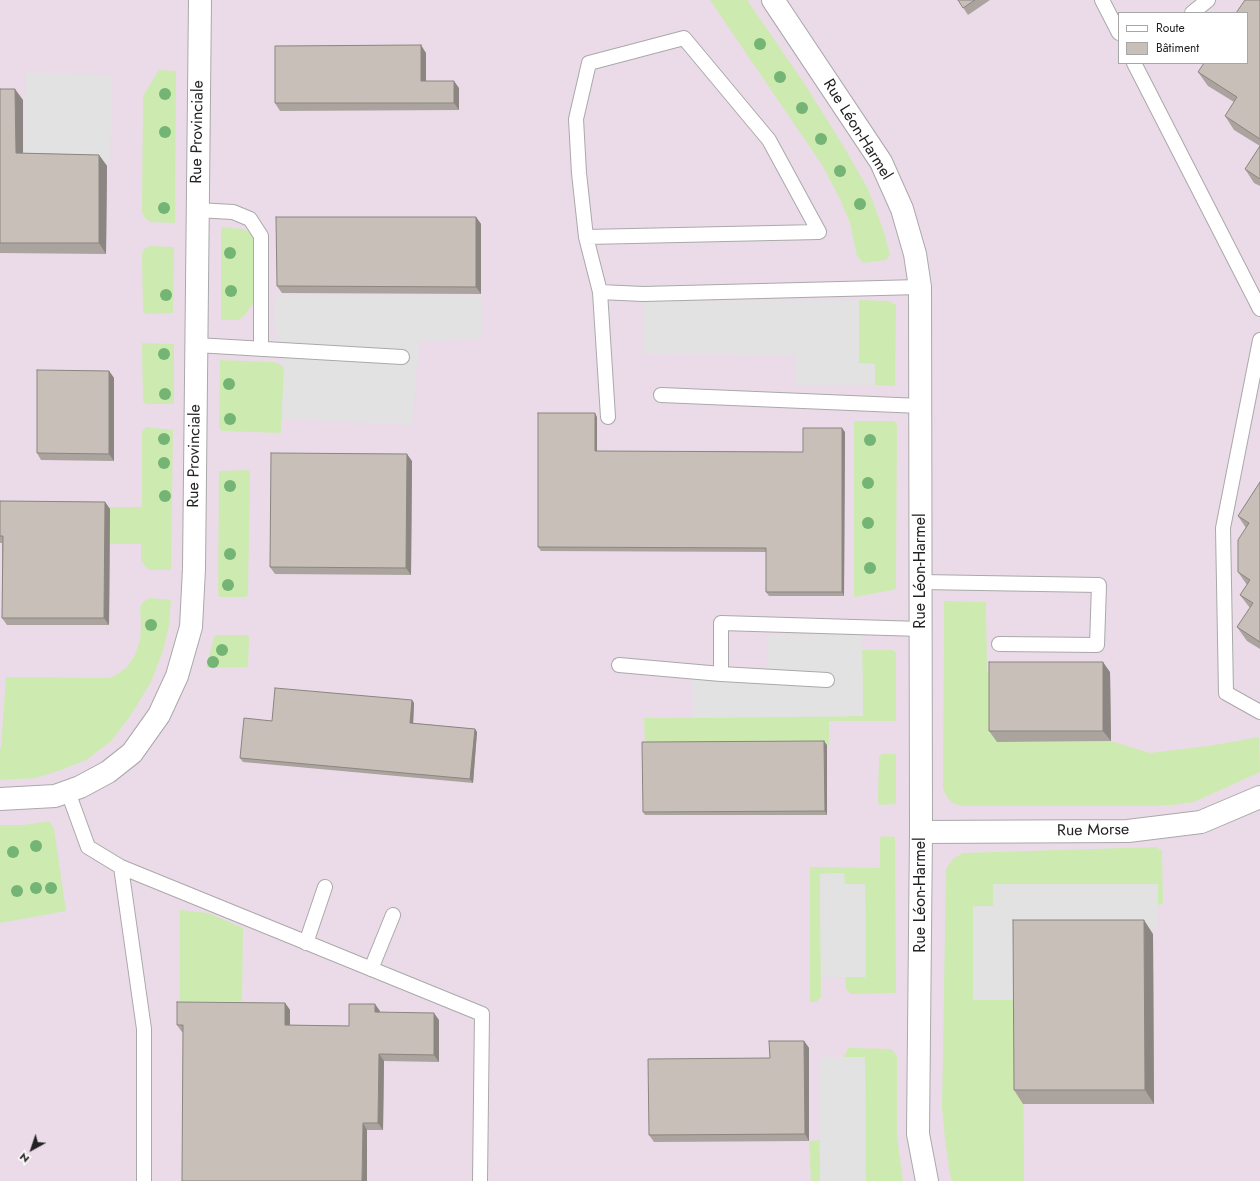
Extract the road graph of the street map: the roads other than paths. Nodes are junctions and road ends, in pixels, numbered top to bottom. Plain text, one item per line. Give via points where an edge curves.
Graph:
1 (200, 0) edge
2 (773, 0) edge
3 (1102, 0) edge
4 (1208, 0) edge
5 (1193, 12) edge
6 (1118, 31) edge
7 (1135, 64) edge
8 (197, 210) junction
9 (586, 237) junction
10 (920, 287) junction
11 (600, 292) junction
12 (1260, 309) edge
13 (1260, 340) edge
14 (196, 345) junction
15 (261, 349) junction
16 (402, 357) dead end
17 (661, 395) dead end
18 (921, 406) junction
19 (608, 416) dead end
20 (921, 582) junction
21 (921, 629) junction
22 (999, 644) dead end
23 (619, 665) dead end
24 (721, 674) junction
25 (827, 680) dead end
26 (1260, 712) edge
27 (68, 792) junction
28 (1260, 797) edge
29 (0, 799) edge
30 (921, 832) junction
31 (121, 867) junction
32 (325, 887) dead end
33 (393, 915) dead end
34 (306, 942) junction
35 (372, 969) junction
36 (144, 1181) edge
37 (480, 1181) edge
38 (927, 1181) edge

1 - 8 street, Rue Provinciale
2 - 10 street, Rue Léon-Harmel via 881,162 902,209 915,254
3 - 6 lane
4 - 5 lane
7 - 12 lane
8 - 14 street, Rue Provinciale
8 - 15 lane via 232,212 250,219 261,236
9 - 9 lane via 576,119 589,63 684,38 769,140 819,232
9 - 11 lane
10 - 11 lane via 643,294
10 - 18 street, Rue Léon-Harmel
11 - 19 lane
13 - 26 lane via 1223,528 1226,694
14 - 15 lane
14 - 27 street, Rue Provinciale via 191,627 177,676 159,715 132,753 108,772
15 - 16 lane
17 - 18 lane
18 - 20 street, Rue Léon-Harmel
20 - 21 street, Rue Léon-Harmel
20 - 22 lane via 1099,585 1097,645
21 - 24 lane via 721,623
21 - 30 street, Rue Léon-Harmel
23 - 24 lane
24 - 25 lane
27 - 29 street, Rue Provinciale via 56,796
27 - 31 lane via 88,847
28 - 30 street, Rue Morse via 1201,822 1128,831
30 - 38 street, Rue Léon-Harmel via 918,1134
31 - 34 lane
31 - 36 lane via 144,1029
32 - 34 lane
33 - 35 lane
34 - 35 lane
35 - 37 lane via 482,1014

